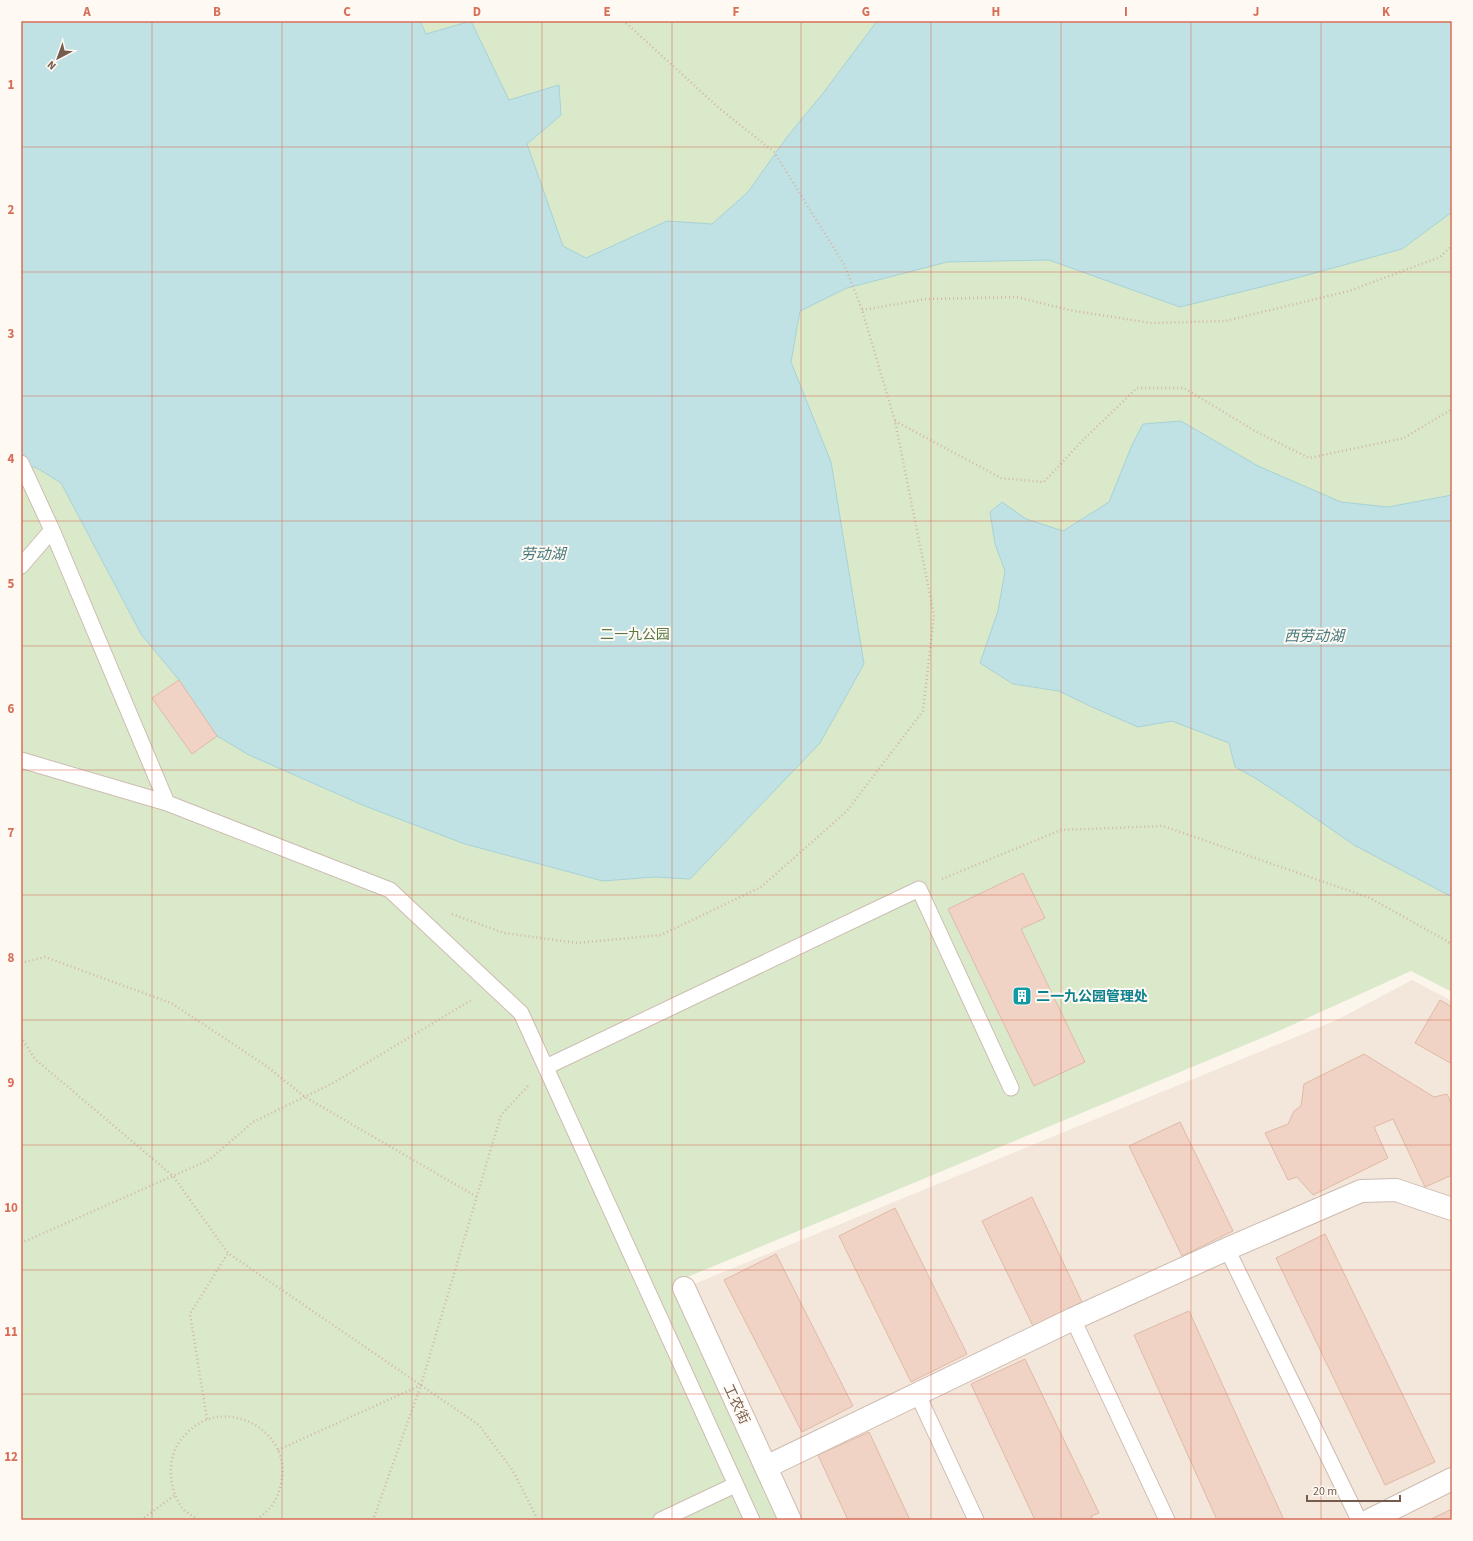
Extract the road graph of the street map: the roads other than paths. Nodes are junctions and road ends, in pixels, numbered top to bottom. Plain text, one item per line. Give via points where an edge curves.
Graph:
1 (21, 463) edge
2 (52, 530) junction
3 (21, 566) edge
4 (21, 760) edge
5 (167, 803) junction
6 (546, 1067) junction
7 (1011, 1088) dead end
8 (1452, 1209) edge
9 (1227, 1249) junction
10 (684, 1288) dead end
11 (1073, 1319) junction
12 (917, 1393) junction
13 (766, 1467) junction
14 (1452, 1479) edge
15 (735, 1485) junction
16 (661, 1520) edge
17 (752, 1520) edge
18 (790, 1520) edge
19 (976, 1520) edge
20 (1167, 1520) edge
21 (1359, 1520) edge
22 (1370, 1520) edge

1 - 2 lane
2 - 3 lane
2 - 5 lane
4 - 5 lane
5 - 6 lane via 390,890 521,1013
6 - 7 lane via 919,889
6 - 15 lane
8 - 9 street via 1396,1190 1361,1191
9 - 11 street
9 - 21 lane
10 - 13 street, 工农街
11 - 12 street
11 - 20 lane
12 - 13 street
12 - 19 lane
13 - 18 street, 工农街
14 - 22 street
15 - 16 lane
15 - 17 lane

